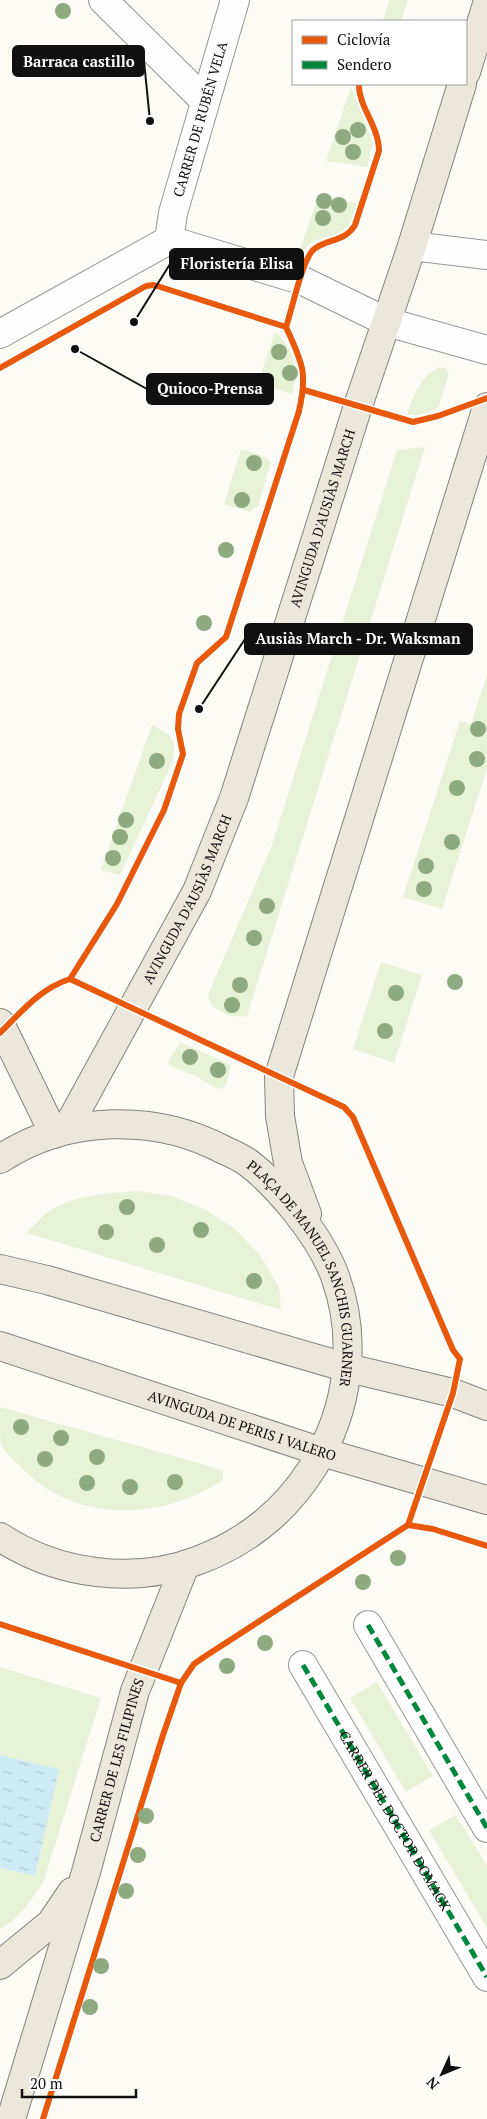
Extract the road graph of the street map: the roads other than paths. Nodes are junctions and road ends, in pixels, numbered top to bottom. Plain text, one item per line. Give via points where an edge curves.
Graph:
1 (102, 0) edge
2 (235, 0) edge
3 (487, 4) edge
4 (467, 69) edge
5 (462, 85) edge
6 (205, 101) junction
7 (170, 240) junction
8 (412, 246) junction
9 (487, 255) edge
10 (387, 322) junction
11 (0, 334) edge
12 (487, 350) edge
13 (487, 407) edge
14 (0, 1023) edge
15 (60, 1132) junction
16 (0, 1160) edge
17 (314, 1234) junction
18 (0, 1269) edge
19 (0, 1346) edge
20 (348, 1368) junction
21 (487, 1406) edge
22 (322, 1452) junction
23 (487, 1500) edge
24 (0, 1537) edge
25 (185, 1565) junction
26 (368, 1625) dead end
27 (303, 1665) dead end
28 (487, 1828) edge
29 (86, 1872) junction
30 (0, 1965) edge
31 (487, 1977) edge
32 (11, 2119) edge

1 - 6 street
2 - 6 street, CARRER DE RUBÉN VELA
3 - 4 main road
5 - 8 main road, AVINGUDA D'AUSIÀS MARCH
6 - 7 street, CARRER DE RUBÉN VELA via 172,213
7 - 10 street via 301,280
7 - 11 street
8 - 9 street
8 - 10 main road, AVINGUDA D'AUSIÀS MARCH
10 - 12 street
10 - 15 main road, AVINGUDA D'AUSIÀS MARCH via 234,798 200,883
13 - 17 main road via 279,1076 280,1116 288,1163
14 - 15 main road
15 - 16 main road, PLAÇA DE MANUEL SANCHIS GUARNER via 12,1151
15 - 17 main road, PLAÇA DE MANUEL SANCHIS GUARNER via 113,1124 160,1127 205,1140 247,1162 282,1194
17 - 20 main road, PLAÇA DE MANUEL SANCHIS GUARNER via 335,1276 346,1321
18 - 20 main road
19 - 22 main road, AVINGUDA DE PERIS I VALERO
20 - 21 main road via 453,1393
20 - 22 main road, PLAÇA DE MANUEL SANCHIS GUARNER via 340,1412
22 - 23 main road, AVINGUDA DE PERIS I VALERO
22 - 25 main road, PLAÇA DE MANUEL SANCHIS GUARNER via 303,1483 251,1534 220,1552
24 - 25 main road, PLAÇA DE MANUEL SANCHIS GUARNER via 56,1564 99,1573 142,1573
25 - 29 main road, CARRER DE LES FILIPINES via 135,1691
26 - 28 street
27 - 31 street, CARRER DEL DOCTOR DOMAGK
29 - 30 main road, CARRER DE LES FILIPINES via 51,1923
29 - 32 main road, CARRER DE LES FILIPINES

